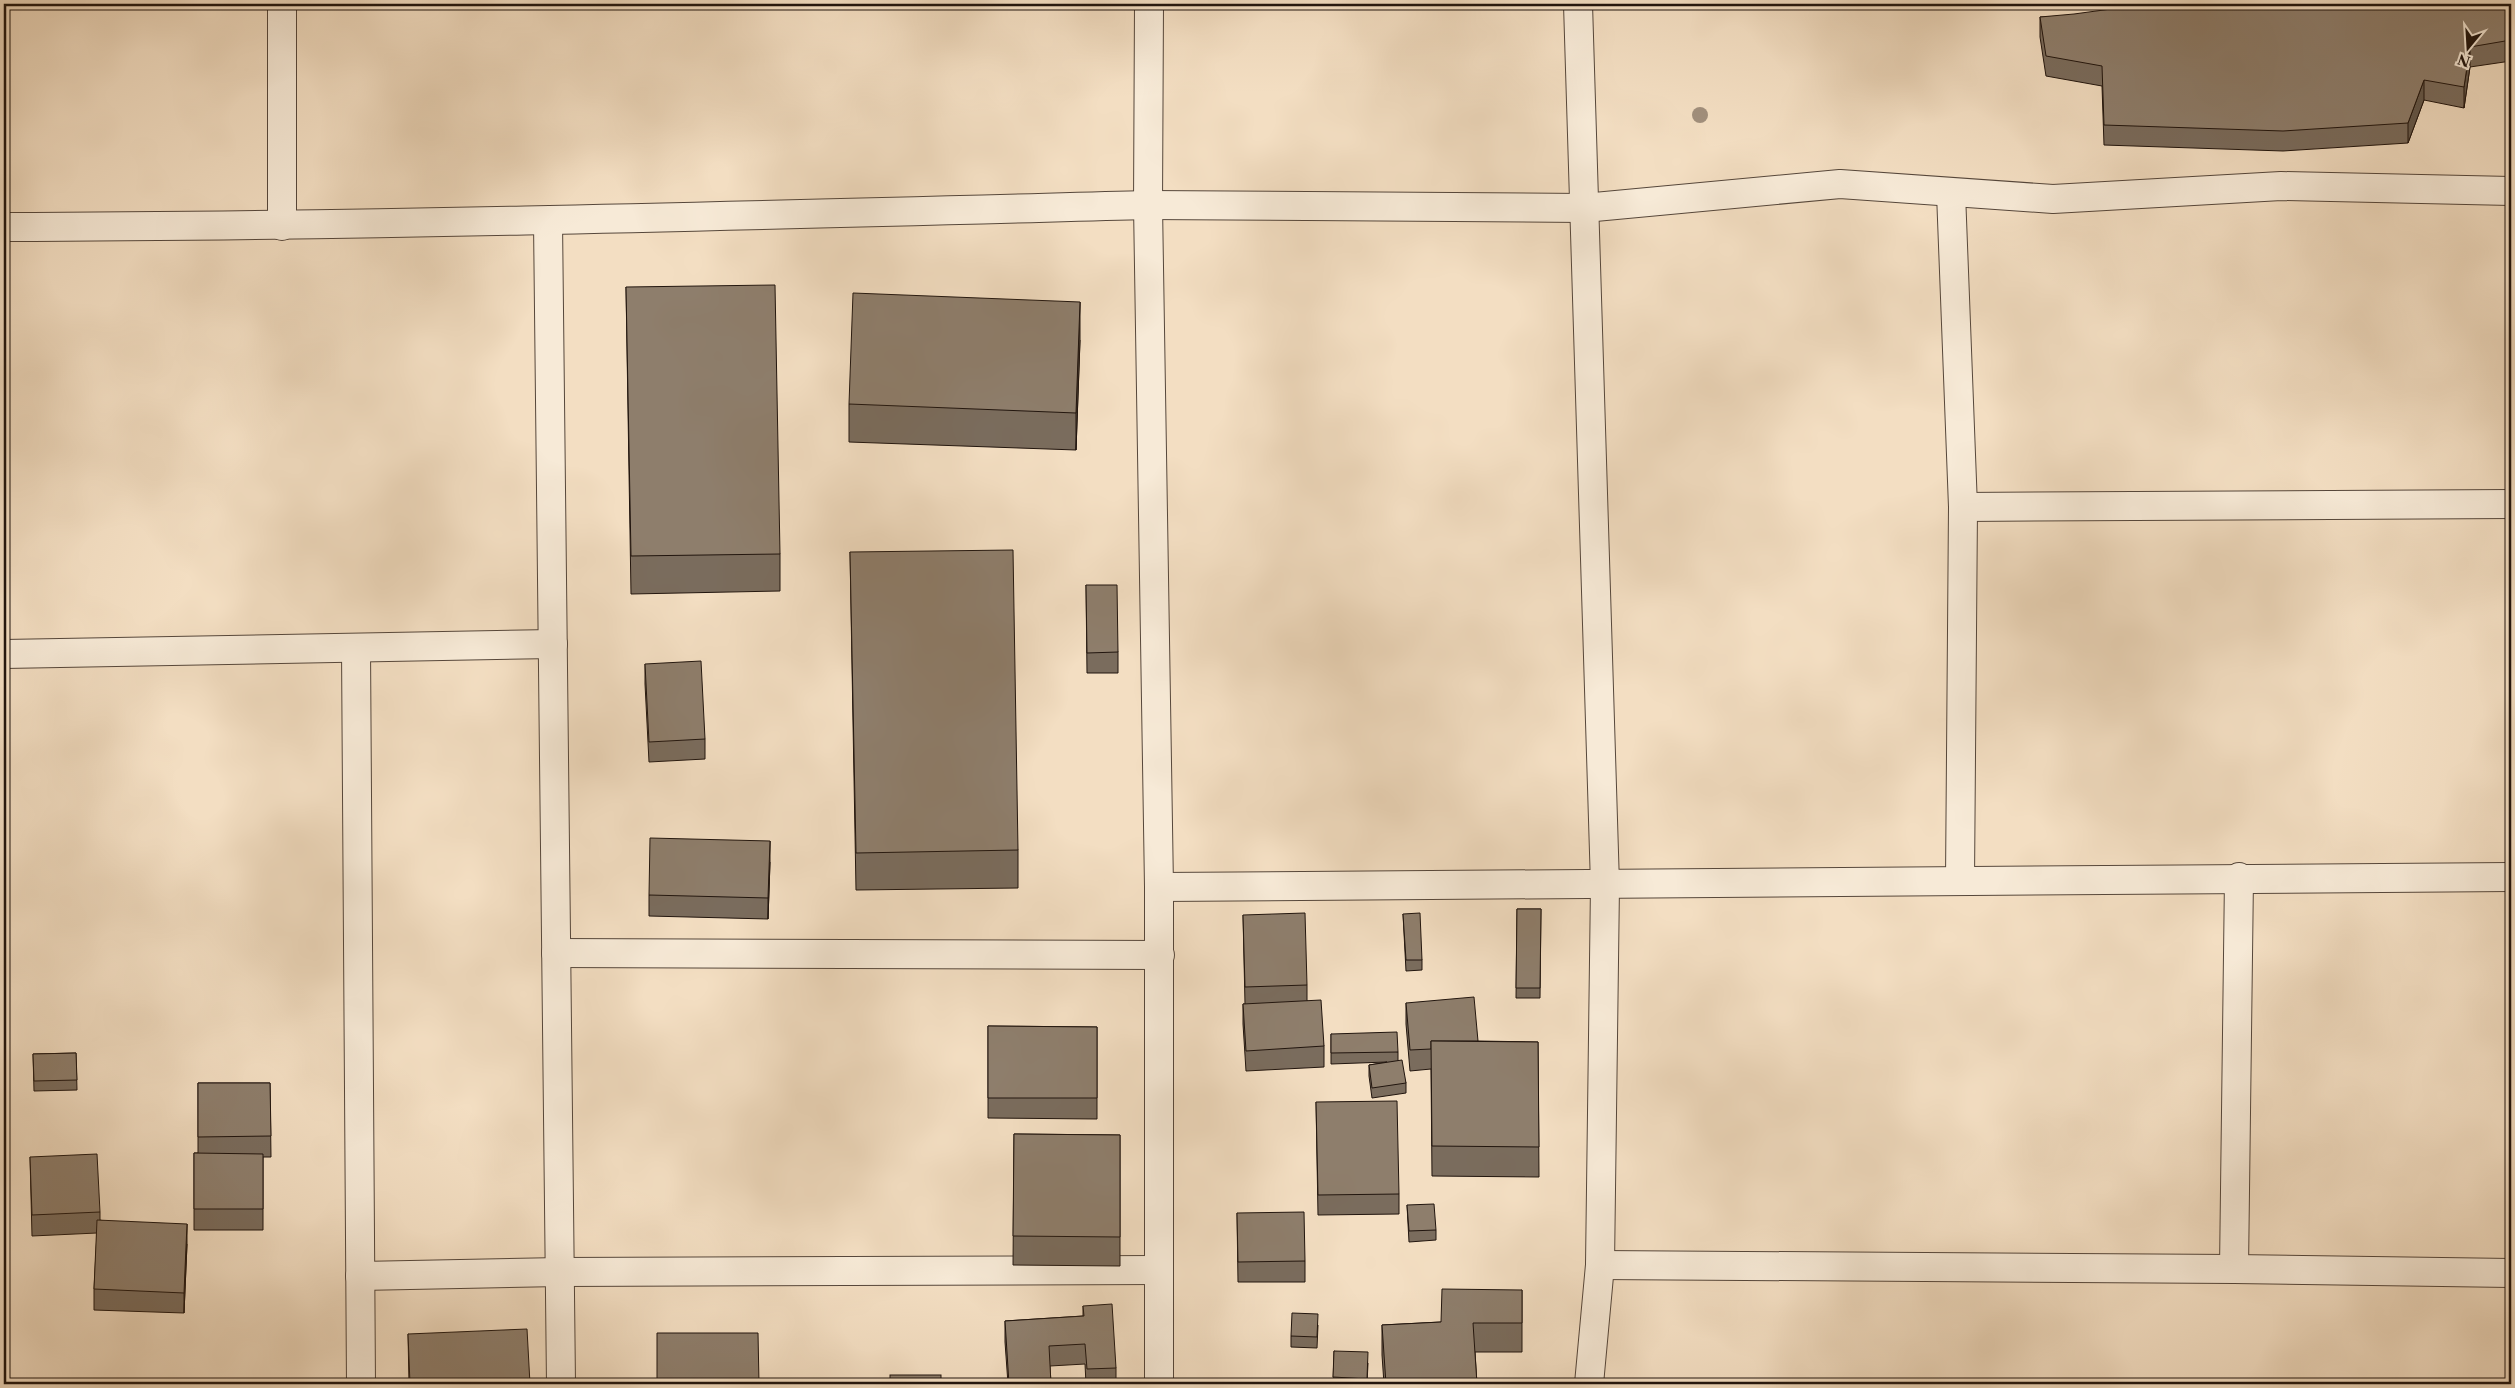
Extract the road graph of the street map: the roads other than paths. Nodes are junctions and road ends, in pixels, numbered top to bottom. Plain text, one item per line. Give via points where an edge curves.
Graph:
1 (282, 4) edge
2 (1149, 4) edge
3 (1578, 4) edge
4 (2511, 191) edge
5 (1951, 193) junction
6 (1148, 205) junction
7 (1584, 208) junction
8 (548, 221) junction
9 (282, 226) junction
10 (4, 227) edge
11 (2511, 504) edge
12 (1963, 507) junction
13 (553, 644) junction
14 (356, 648) junction
15 (4, 654) edge
16 (2239, 877) junction
17 (2511, 877) edge
18 (1960, 880) junction
19 (1605, 885) junction
20 (1159, 887) junction
21 (556, 953) junction
22 (1160, 955) junction
23 (1600, 1265) junction
24 (2234, 1269) junction
25 (1159, 1270) junction
26 (560, 1272) junction
27 (2511, 1273) edge
28 (360, 1276) junction
29 (361, 1384) edge
30 (561, 1384) edge
31 (1159, 1384) edge
32 (1589, 1384) edge

1 - 9 street
2 - 6 street
3 - 7 street
4 - 5 street via 2281,186 2053,199
5 - 7 street via 1840,184
5 - 12 street
6 - 7 street
6 - 8 street
6 - 20 street
7 - 19 street
8 - 9 street
8 - 13 street
9 - 10 street
11 - 12 street
12 - 18 street
13 - 14 street
13 - 21 street
14 - 15 street
14 - 28 street
16 - 17 street
16 - 18 street
16 - 24 street
18 - 19 street
19 - 20 street
19 - 23 street
20 - 22 street
21 - 22 street
21 - 26 street
22 - 25 street
23 - 24 street
23 - 32 street
24 - 27 street
25 - 26 street
25 - 31 street
26 - 28 street
26 - 30 street
28 - 29 street

